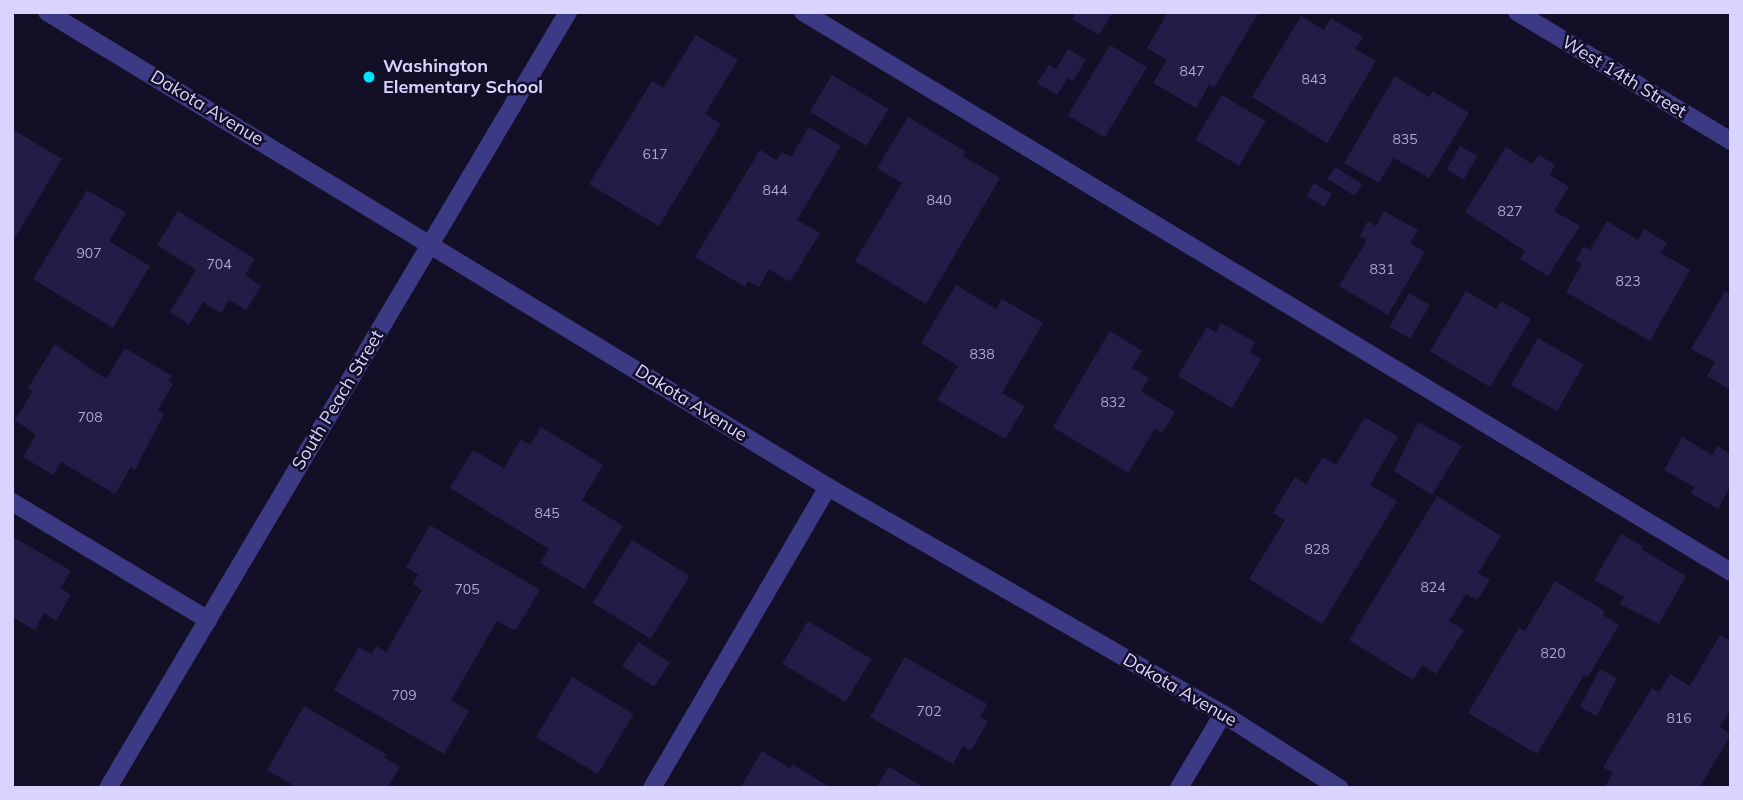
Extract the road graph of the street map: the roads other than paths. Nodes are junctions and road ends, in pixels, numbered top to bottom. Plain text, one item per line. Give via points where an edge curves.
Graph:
1 (47, 12) edge
2 (568, 12) edge
3 (803, 12) edge
4 (1517, 12) edge
5 (1731, 141) edge
6 (431, 244) junction
7 (828, 488) junction
8 (12, 502) edge
9 (1731, 572) edge
10 (208, 620) junction
11 (1223, 714) junction
12 (108, 788) edge
13 (652, 788) edge
14 (1179, 788) edge
15 (1339, 788) edge

1 - 6 street, Dakota Avenue
2 - 6 street, South Peach Street
3 - 9 street
4 - 5 street, West 14th Street
6 - 7 street, Dakota Avenue
6 - 10 street, South Peach Street
7 - 11 street, Dakota Avenue
7 - 13 street
8 - 10 street
10 - 12 street, South Peach Street
11 - 14 street
11 - 15 street, Dakota Avenue

